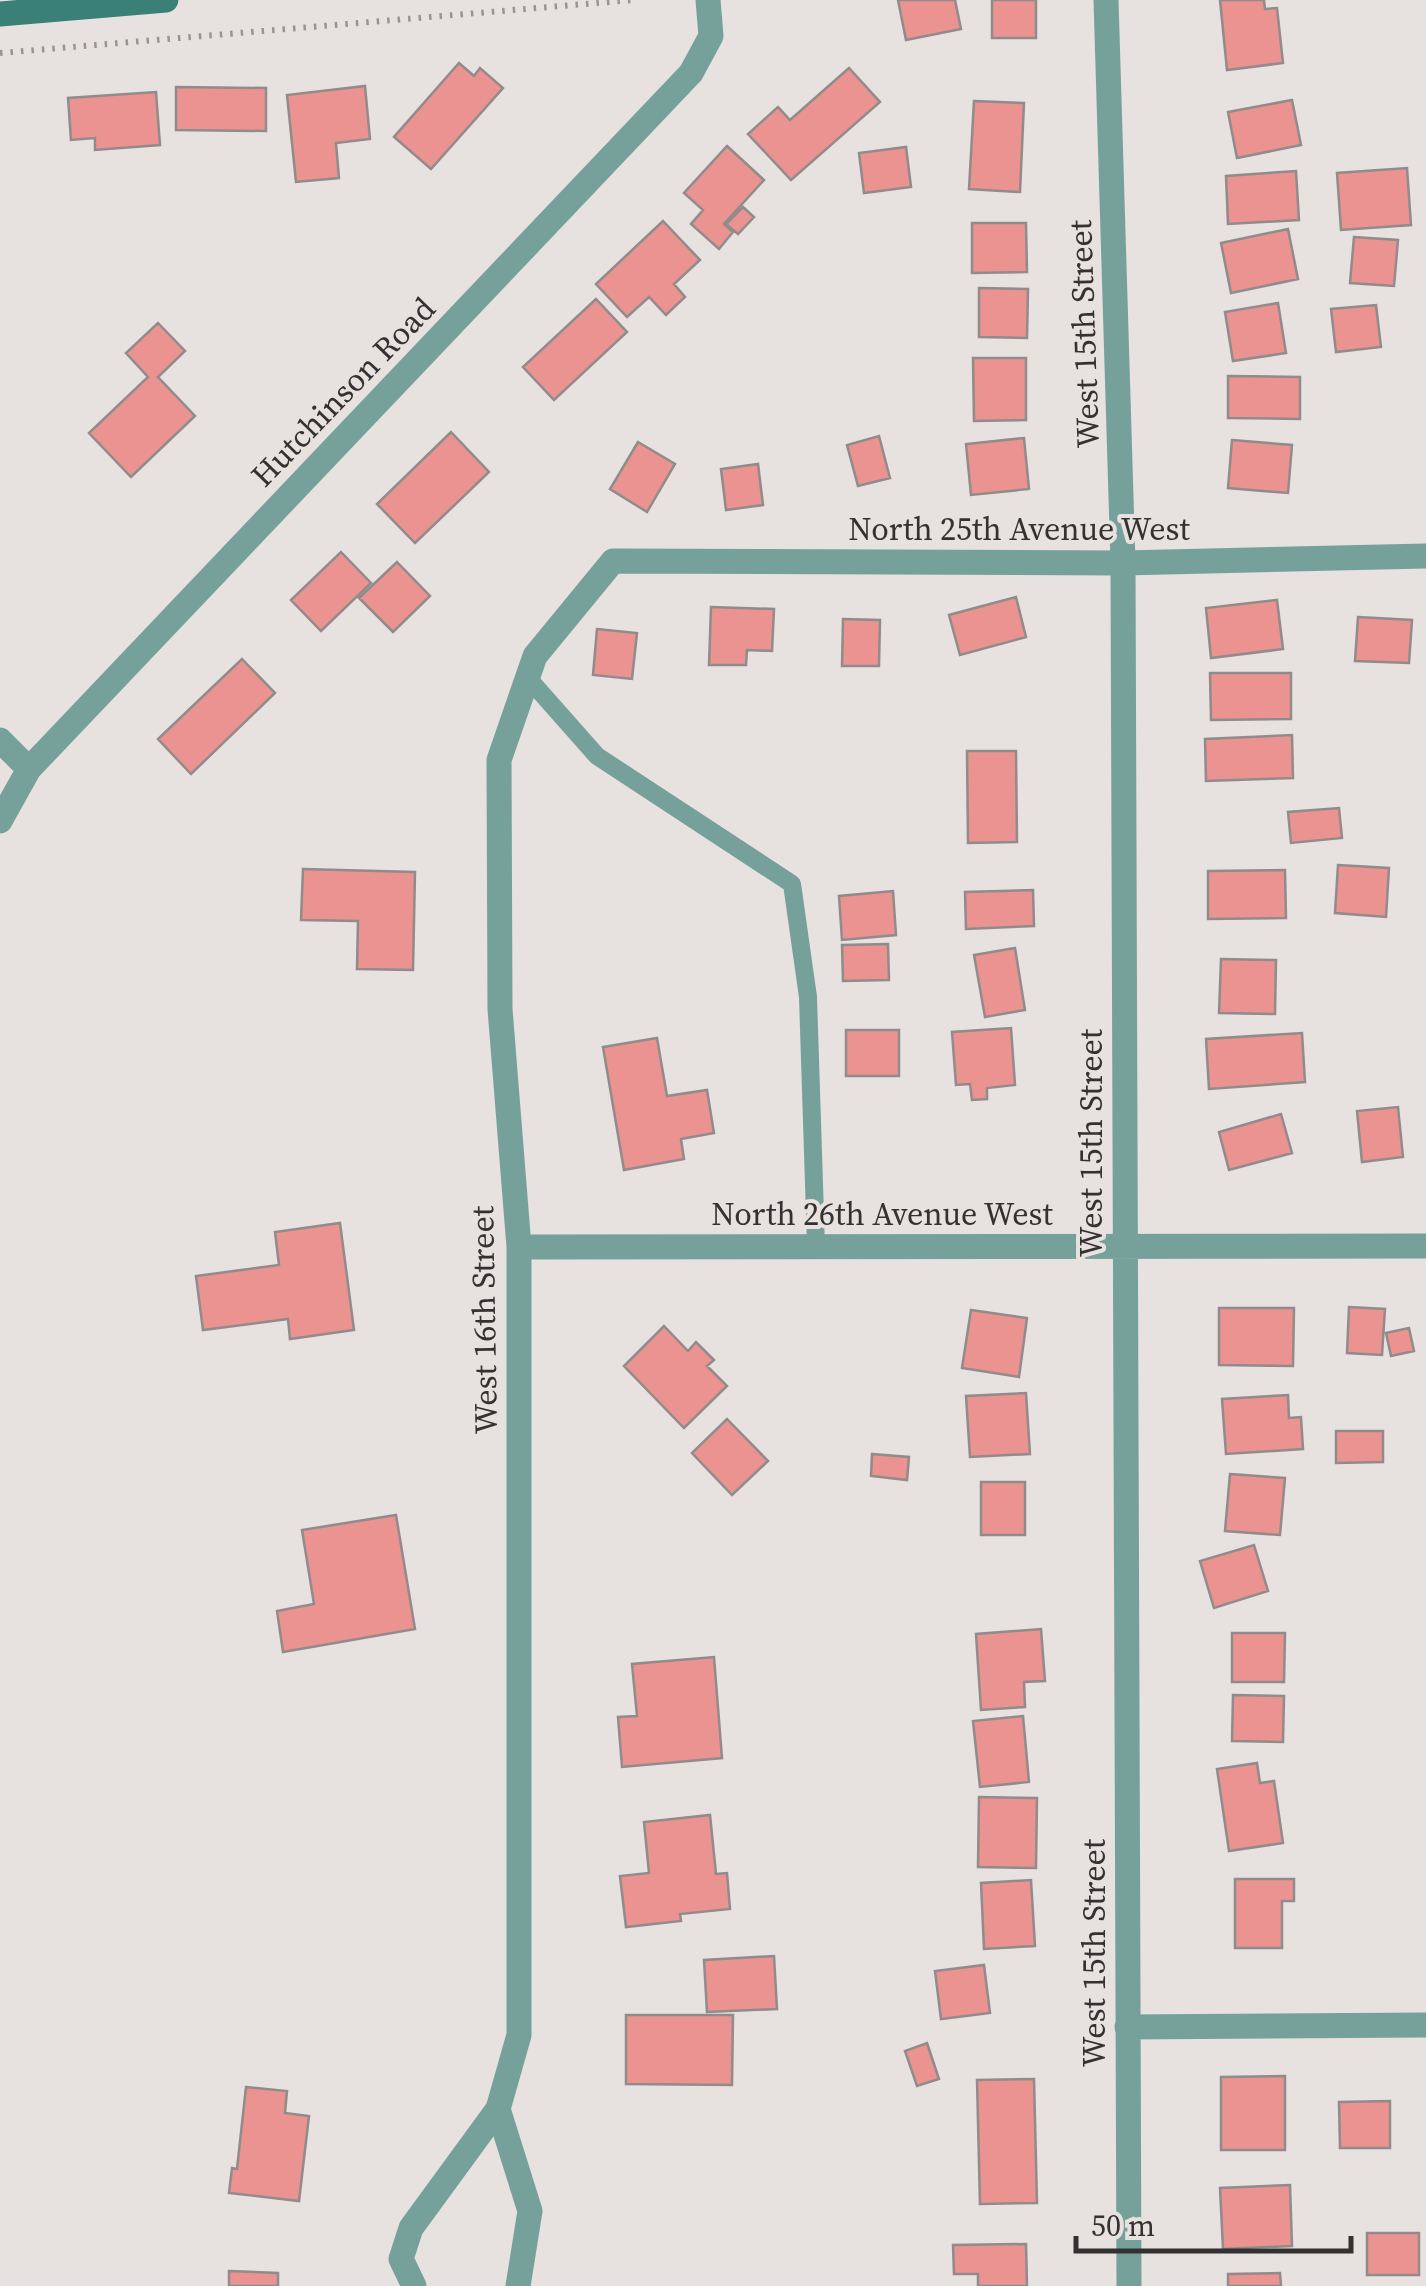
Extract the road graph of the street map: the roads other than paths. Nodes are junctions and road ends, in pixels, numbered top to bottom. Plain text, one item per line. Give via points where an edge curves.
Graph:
1 (166, 0) edge
2 (708, 0) edge
3 (1106, 0) edge
4 (0, 14) edge
5 (1426, 556) edge
6 (613, 561) joint
7 (1124, 563) junction
8 (528, 678) junction
9 (0, 740) edge
10 (28, 769) junction
11 (0, 821) edge
12 (816, 1246) junction
13 (1123, 1246) junction
14 (1426, 1246) edge
15 (519, 1247) junction
16 (1127, 2026) junction
17 (1426, 2026) edge
18 (498, 2110) junction
19 (414, 2286) edge
20 (518, 2286) edge
21 (1129, 2286) edge

1 - 4 main road
2 - 10 street, Hutchinson Road via 711,36 690,74
3 - 7 street, West 15th Street
5 - 7 street, North 25th Avenue West
6 - 7 street, North 25th Avenue West
6 - 8 street, West 16th Street via 536,656
7 - 13 street, West 15th Street
8 - 12 lane via 596,756 792,884 808,997
8 - 15 street, West 16th Street via 498,760 500,1009
9 - 10 street
10 - 11 street, Hutchinson Road
12 - 13 street, North 26th Avenue West
12 - 15 street, North 26th Avenue West
13 - 14 street, North 26th Avenue West
13 - 16 street, West 15th Street
15 - 18 street, West 16th Street via 519,2035
16 - 17 street
16 - 21 street, West 15th Street
18 - 19 street, West 16th Street via 411,2228 401,2259
18 - 20 street via 530,2211

